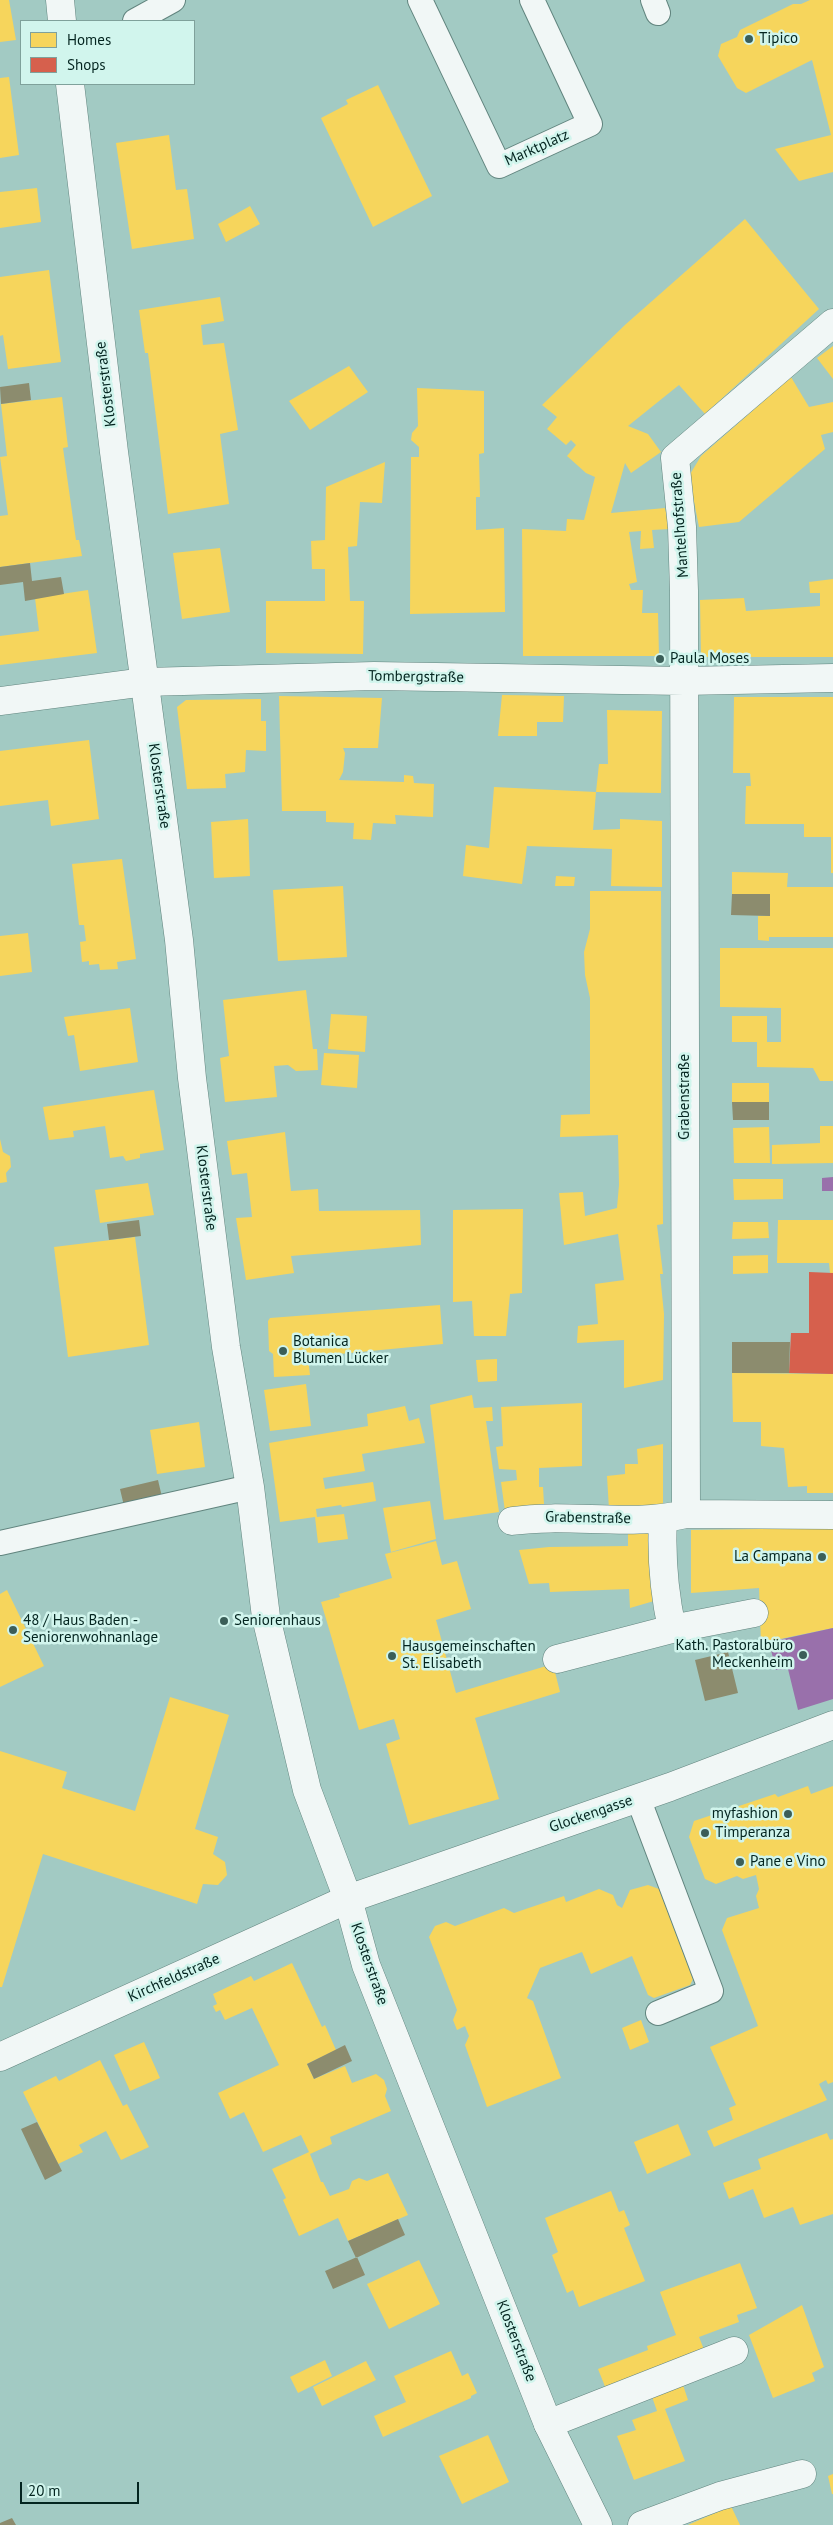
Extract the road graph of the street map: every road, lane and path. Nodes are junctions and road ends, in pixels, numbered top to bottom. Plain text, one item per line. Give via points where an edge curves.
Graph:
1 (60, 0) edge
2 (173, 0) edge
3 (420, 0) edge
4 (532, 0) edge
5 (62, 20) edge
6 (137, 20) edge
7 (70, 85) edge
8 (833, 323) edge
9 (833, 678) edge
10 (684, 681) junction
11 (145, 682) junction
12 (0, 701) edge
13 (250, 1487) junction
14 (833, 1515) edge
15 (675, 1516) junction
16 (512, 1521) dead end
17 (0, 1543) edge
18 (754, 1613) dead end
19 (672, 1629) junction
20 (557, 1659) dead end
21 (833, 1725) edge
22 (638, 1798) junction
23 (348, 1899) junction
24 (658, 2013) dead end
25 (0, 2057) edge
26 (734, 2351) dead end
27 (548, 2424) junction
28 (802, 2474) dead end
29 (598, 2525) edge
30 (642, 2525) edge

1 - 5 street
2 - 6 lane
3 - 4 lane, Marktplatz via 499,166 590,124
7 - 11 street, Klosterstraße
8 - 10 street, Mantelhofstraße via 675,458 682,527
9 - 10 street, Tombergstraße
10 - 11 street, Tombergstraße via 374,676
10 - 15 street, Grabenstraße
11 - 12 street, Tombergstraße
11 - 13 street, Klosterstraße via 180,940 192,1078 226,1347
13 - 17 lane
13 - 23 street, Klosterstraße via 266,1617 279,1677 307,1790
14 - 15 street, Grabenstraße
15 - 16 street, Grabenstraße via 538,1517
15 - 19 street, Grabenstraße via 661,1557
18 - 19 street
19 - 20 street
21 - 22 street, Glockengasse
22 - 23 street, Glockengasse
22 - 24 lane via 711,1991
23 - 25 street, Kirchfeldstraße
23 - 27 street, Klosterstraße via 366,1965
26 - 27 street
27 - 29 street, Klosterstraße
28 - 30 street via 720,2496

